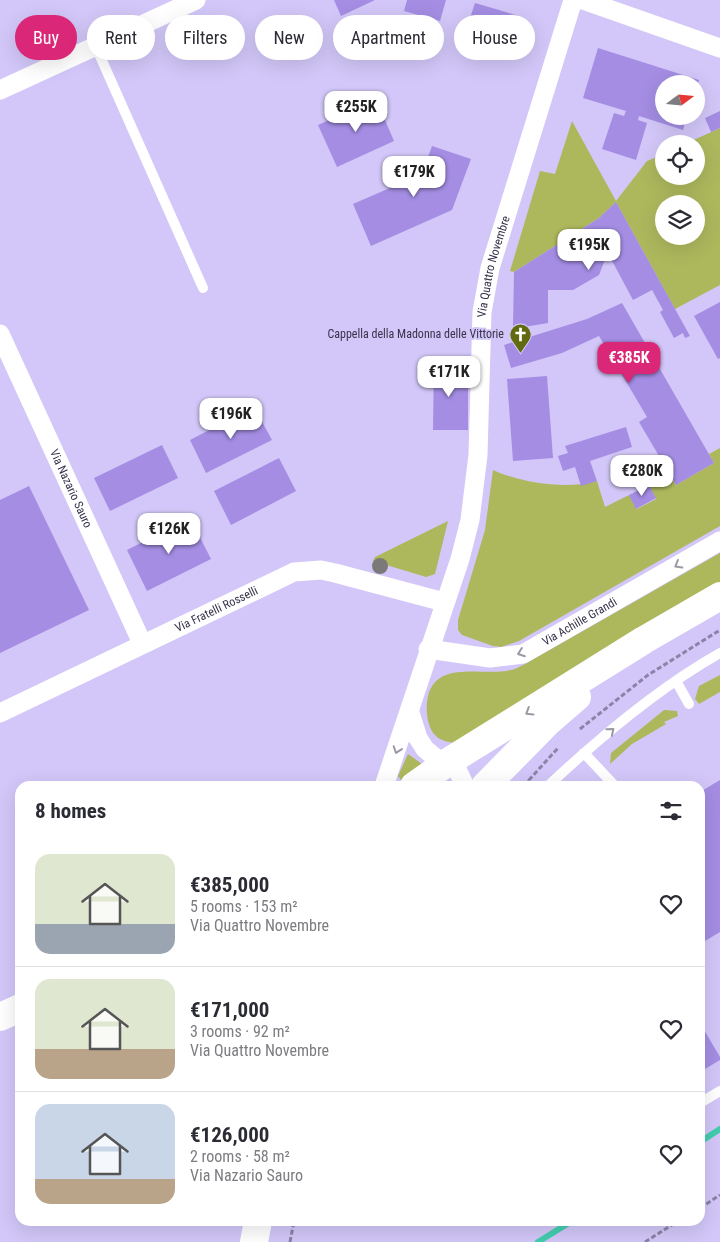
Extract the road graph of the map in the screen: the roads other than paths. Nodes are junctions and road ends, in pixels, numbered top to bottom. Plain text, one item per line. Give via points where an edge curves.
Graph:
1 (196, 0) edge
2 (573, 0) edge
3 (583, 0) edge
4 (155, 19) edge
5 (720, 48) edge
6 (87, 51) edge
7 (102, 60) edge
8 (0, 90) edge
9 (203, 288) dead end
10 (0, 334) edge
11 (720, 540) edge
12 (720, 596) edge
13 (444, 602) junction
14 (644, 640) junction
15 (142, 643) junction
16 (428, 650) junction
17 (720, 652) edge
18 (676, 681) junction
19 (688, 704) dead end
20 (0, 713) edge
21 (410, 713) junction
22 (584, 753) junction
23 (448, 762) junction
24 (386, 781) edge
25 (421, 781) edge
26 (463, 781) edge
27 (490, 781) edge
28 (553, 781) edge
29 (610, 781) edge
30 (15, 991) edge
31 (0, 998) edge
32 (15, 1010) edge
33 (0, 1017) edge
34 (720, 1091) edge
35 (705, 1100) edge
36 (257, 1226) edge
37 (254, 1242) edge

1 - 4 street
2 - 13 street, Via Quattro Novembre via 490,268 481,335 474,500 460,559
3 - 5 street
6 - 8 street
7 - 9 lane
10 - 15 street, Via Nazario Sauro
11 -> 16 street, Via Achille Grandi via 523,654 490,658
12 - 14 main road
13 - 15 street, Via Fratelli Rosselli via 321,570 294,572
13 - 16 street, Via Quattro Novembre
14 -> 23 main road
14 - 27 main road via 548,722
15 - 20 street, Via Fratelli Rosselli
16 - 21 street, Via Quattro Novembre
17 - 18 lane
18 - 19 lane
22 -> 18 lane
21 - 23 street via 421,743 436,758
21 -> 24 street, Via Quattro Novembre
22 - 28 lane
22 - 29 lane
23 - 25 main road
23 - 26 street via 458,770
30 - 31 main road
32 - 33 main road
34 - 35 lane
36 - 37 main road

